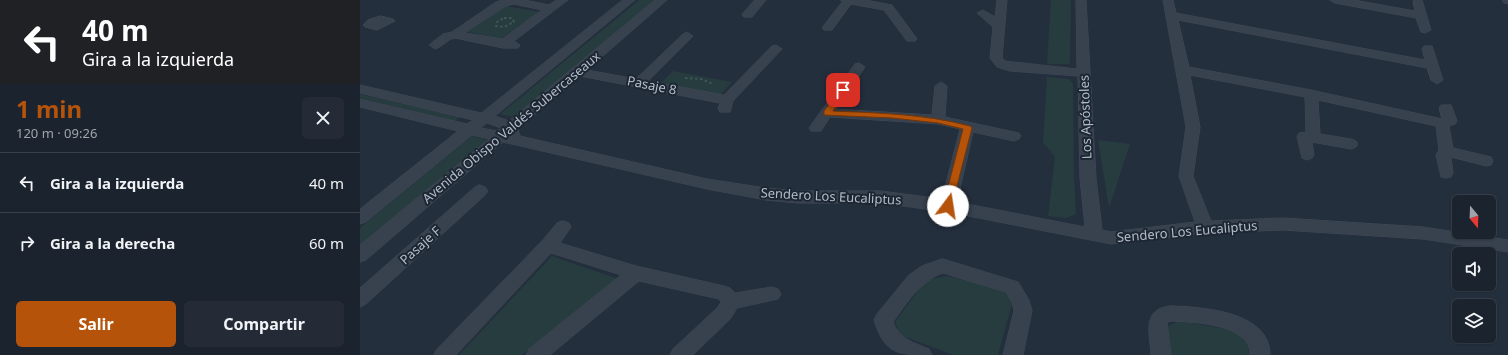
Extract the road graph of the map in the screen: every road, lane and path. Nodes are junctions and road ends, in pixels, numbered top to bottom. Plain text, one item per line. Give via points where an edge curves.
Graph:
1 (563, 0) edge
2 (630, 0) edge
3 (662, 0) edge
4 (761, 0) edge
5 (847, 0) edge
6 (1002, 0) edge
7 (1081, 0) edge
8 (1168, 0) edge
9 (1336, 0) edge
10 (505, 1) edge
11 (1418, 2) dead end
12 (551, 9) junction
13 (983, 13) dead end
14 (748, 15) dead end
15 (1171, 15) junction
16 (1421, 15) junction
17 (360, 19) edge
18 (372, 22) dead end
19 (507, 26) joint
20 (1000, 26) junction
21 (828, 28) dead end
22 (1425, 30) dead end
23 (455, 35) junction
24 (687, 36) dead end
25 (911, 39) dead end
26 (435, 45) dead end
27 (776, 49) dead end
28 (1428, 49) dead end
29 (1433, 65) junction
30 (859, 67) dead end
31 (1183, 70) junction
32 (577, 72) junction
33 (1083, 73) junction
34 (1436, 80) dead end
35 (639, 82) junction
36 (941, 86) dead end
37 (360, 89) edge
38 (1311, 94) junction
39 (360, 103) edge
40 (1446, 108) dead end
41 (827, 113) junction
42 (485, 118) junction
43 (938, 120) junction
44 (1442, 123) junction
45 (816, 128) dead end
46 (968, 128) junction
47 (470, 130) junction
48 (508, 134) junction
49 (1014, 136) dead end
50 (1313, 137) junction
51 (1351, 144) dead end
52 (1446, 151) junction
53 (1307, 155) dead end
54 (1486, 161) dead end
55 (1446, 173) dead end
56 (480, 191) dead end
57 (948, 206) junction
58 (362, 214) edge
59 (563, 227) dead end
60 (1205, 227) junction
61 (1094, 234) junction
62 (548, 246) junction
63 (1508, 246) edge
64 (360, 255) edge
65 (636, 273) junction
66 (772, 294) dead end
67 (360, 299) edge
68 (731, 300) junction
69 (444, 355) edge
70 (536, 355) edge
71 (680, 355) edge
72 (922, 355) edge
73 (1013, 355) edge
74 (1161, 355) edge
75 (1260, 355) edge

1 - 12 street
2 - 42 street, Avenida Obispo Valdés Subercaseaux
3 - 32 street, Avenida Obispo Valdés Subercaseaux
4 - 14 street
5 - 21 street
5 - 25 street via 888,7
6 - 20 street
7 - 33 street, Los Apóstoles
8 - 15 street
9 - 16 street
10 - 12 street
10 - 23 street
11 - 16 street
12 - 23 street via 508,44
13 - 20 street
15 - 29 street
15 - 31 street
16 - 22 street
17 - 18 street
19 - 19 path via 514,19 504,18 495,25
20 - 33 street via 996,58 1001,64 1010,67
23 - 26 street via 447,36
24 - 35 street
27 - 35 street, Pasaje 8 via 726,104
28 - 29 street
29 - 34 street
30 - 41 street
31 - 38 street
31 - 60 street via 1193,126 1186,176
32 - 35 street, Pasaje 8
32 - 48 street, Avenida Obispo Valdés Subercaseaux
33 - 61 street, Los Apóstoles via 1088,178
36 - 43 street
37 - 42 street
38 - 44 street
38 - 50 street
39 - 47 street
40 - 44 street via 1450,121
41 - 43 street
41 - 45 street
42 - 47 street, Avenida Obispo Valdés Subercaseaux
42 - 48 street
43 - 46 street
44 - 52 street
46 - 49 street
46 - 57 street
47 - 48 street
47 - 58 street, Avenida Obispo Valdés Subercaseaux
48 - 57 street, Sendero Los Eucaliptus via 707,184 766,194 798,197 881,197
48 - 64 street, Avenida Obispo Valdés Subercaseaux
50 - 51 street
50 - 53 street via 1304,136
52 - 54 street
52 - 55 street via 1443,155
56 - 67 street, Pasaje F
57 - 61 street, Sendero Los Eucaliptus
59 - 62 street
60 - 61 street, Sendero Los Eucaliptus via 1111,238
60 - 63 street, Sendero Los Eucaliptus via 1283,224 1382,229
62 - 65 street
62 - 69 street
65 - 68 street via 724,293
65 - 70 street
66 - 68 street
68 - 71 street via 724,313
72 - 73 street via 894,343 886,332 883,320 915,280 928,271 943,266 1012,287 1020,300 1022,310
74 - 75 street via 1158,320 1165,314 1178,312 1238,324 1254,335 1261,350

